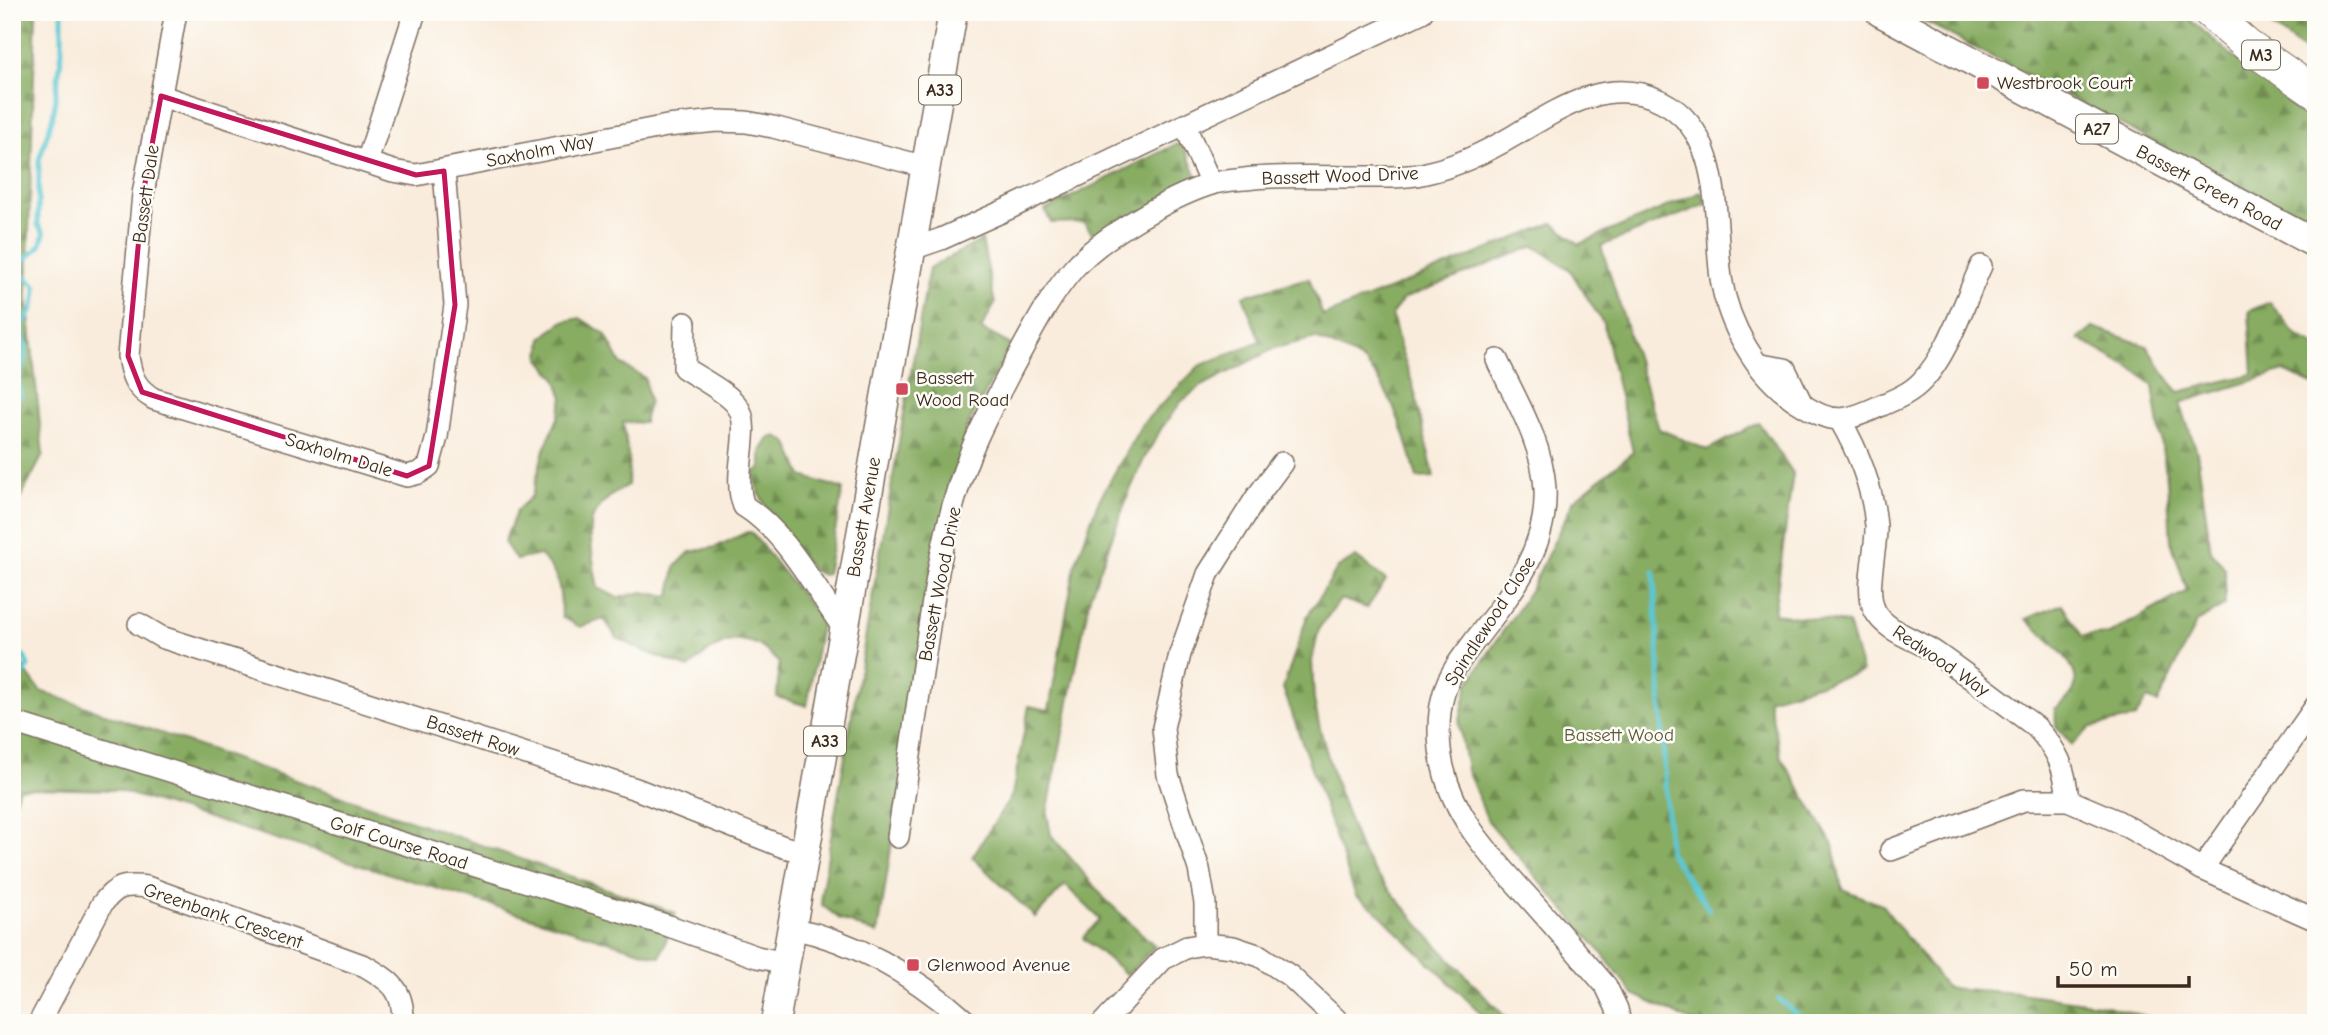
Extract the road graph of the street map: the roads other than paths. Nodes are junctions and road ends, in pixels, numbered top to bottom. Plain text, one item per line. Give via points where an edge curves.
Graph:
1 (176, 12) edge
2 (953, 12) edge
3 (1422, 12) edge
4 (1880, 12) edge
5 (2209, 12) edge
6 (414, 15) dead end
7 (2316, 93) edge
8 (161, 96) junction
9 (1185, 126) junction
10 (368, 162) junction
11 (926, 167) junction
12 (444, 171) junction
13 (1211, 184) junction
14 (2316, 244) edge
15 (912, 249) junction
16 (1981, 266) dead end
17 (685, 323) dead end
18 (1508, 369) dead end
19 (131, 376) joint
20 (1840, 420) junction
21 (1282, 463) dead end
22 (810, 578) junction
23 (853, 580) junction
24 (139, 624) dead end
25 (844, 629) junction
26 (2316, 706) edge
27 (12, 722) edge
28 (2068, 800) junction
29 (898, 837) dead end
30 (1891, 850) dead end
31 (805, 852) junction
32 (2202, 869) junction
33 (2316, 920) edge
34 (792, 928) junction
35 (1205, 944) junction
36 (786, 963) junction
37 (946, 1015) edge
38 (39, 1023) edge
39 (403, 1023) edge
40 (775, 1023) edge
41 (968, 1023) edge
42 (1103, 1023) edge
43 (1340, 1023) edge
44 (1620, 1023) edge

1 - 8 street, Bassett Dale
2 - 11 main road, Bassett Avenue / A33
3 - 9 street
4 - 14 main road, Bassett Green Road / A27
5 - 7 highway, M3 via 2248,46
6 - 10 street
8 - 10 street, Saxholm Way
8 - 19 street, Bassett Dale via 143,194 128,356
9 - 13 street
9 - 15 street
10 - 12 street, Saxholm Way via 416,175
11 - 12 street, Saxholm Way via 773,127 717,121 667,126
11 - 15 main road, Bassett Avenue / A33
12 - 19 street, Saxholm Dale via 455,305 437,437 429,466 419,473 407,476 153,398 142,392
13 - 20 street, Bassett Wood Drive via 1273,176 1423,174 1458,164 1583,97 1609,92 1657,99 1685,120 1706,158 1717,204 1721,278 1737,333 1784,393 1825,417
13 - 29 street, Bassett Wood Drive via 1140,219 1078,263 1055,292 995,401 970,454 941,558
15 - 23 main road, Bassett Avenue / A33
16 - 20 street via 1939,358 1920,383 1901,397
17 - 22 street via 676,370 737,405 743,418 737,511 755,513
18 - 44 street, Spindlewood Close via 1542,466 1544,510 1531,561 1461,659 1444,693 1439,729 1443,767 1480,844 1606,986
20 - 28 street, Redwood Way via 1870,488 1876,529 1871,597 1879,618 1936,653 2036,727 2061,760
21 - 35 street via 1208,574 1180,654 1163,728 1168,775 1199,869
22 - 23 street via 831,584
22 - 25 street
23 - 25 main road, Bassett Avenue / A33
24 - 31 street, Bassett Row via 161,637 635,789
25 - 31 main road, Bassett Avenue / A33
26 - 32 street
27 - 36 street, Golf Course Road
28 - 30 street via 2024,800
28 - 32 street via 2117,821
31 - 34 main road, Bassett Avenue / A33
32 - 33 street
34 - 36 main road, Bassett Avenue / A33
34 - 37 street via 837,940 904,974
35 - 42 street via 1163,959
35 - 43 street via 1260,956 1290,976
36 - 40 main road, Bassett Avenue / A33
37 - 41 street
38 - 39 street, Greenbank Crescent via 111,891 135,886 365,966 396,988 402,1000

